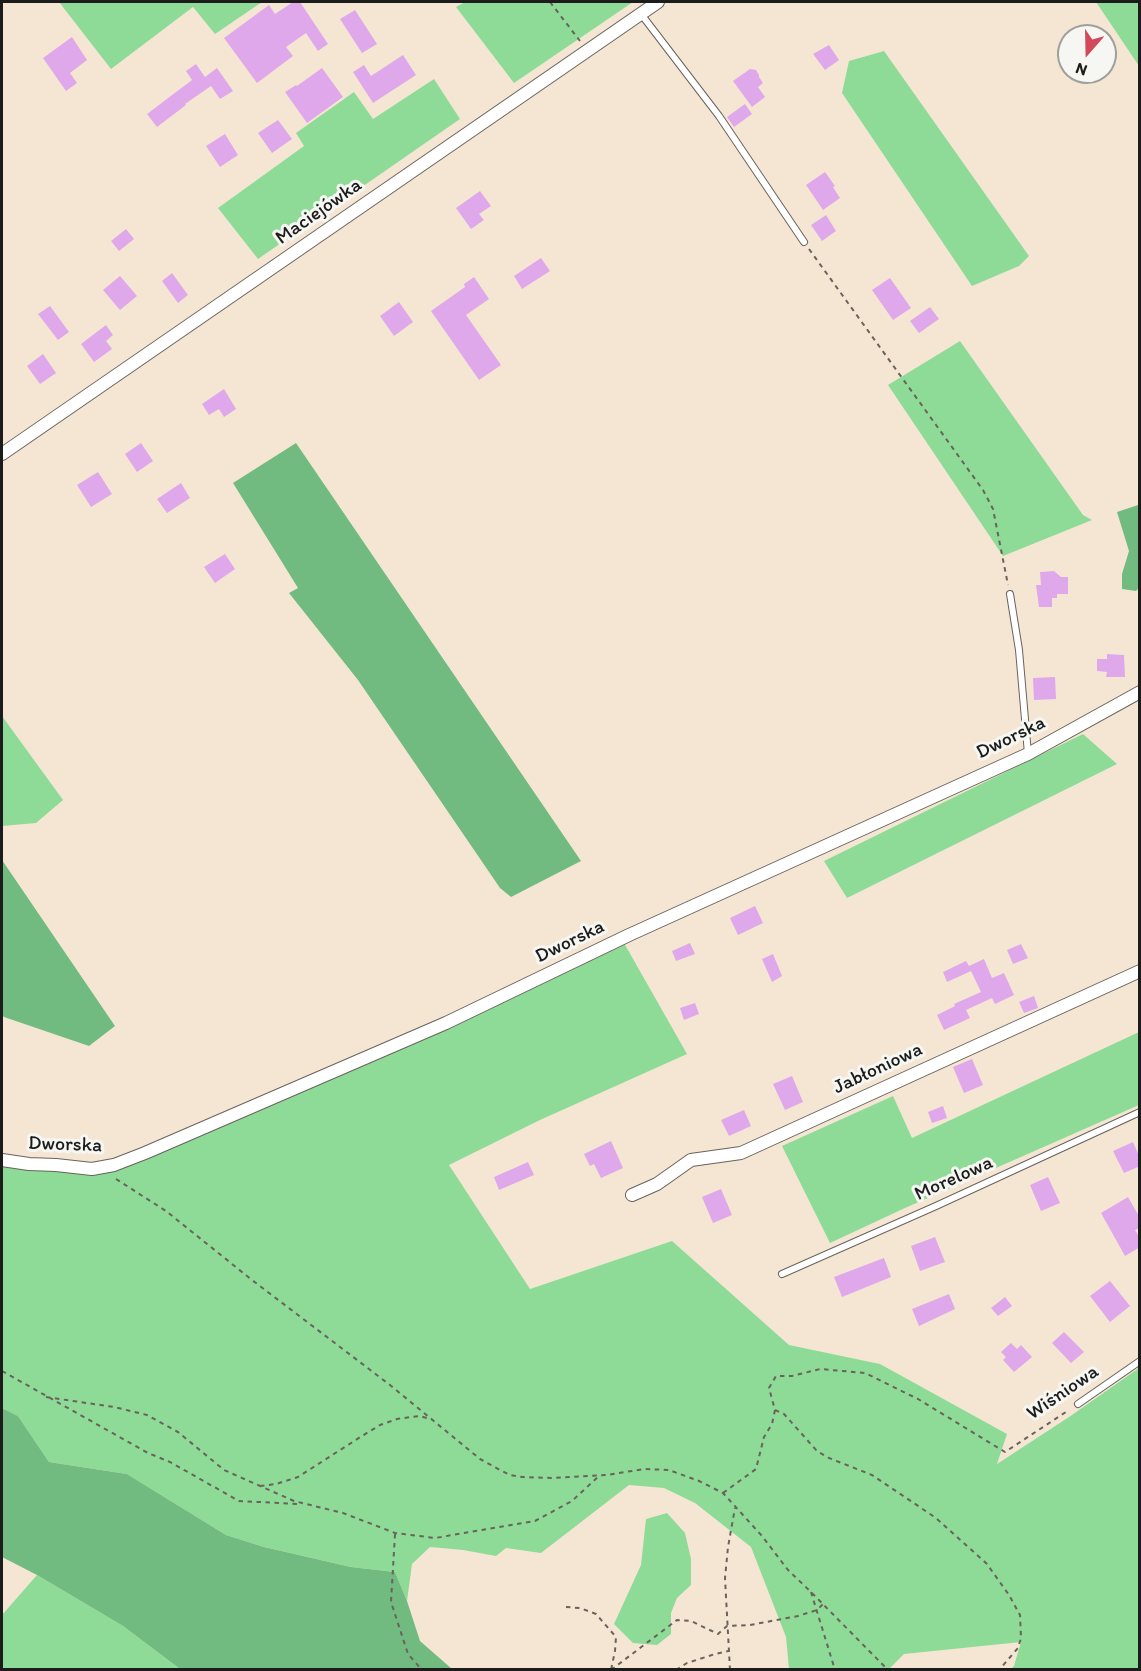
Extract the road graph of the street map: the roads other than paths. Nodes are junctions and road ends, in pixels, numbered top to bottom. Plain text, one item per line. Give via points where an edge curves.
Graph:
1 (658, 2) edge
2 (640, 14) junction
3 (804, 242) road end
4 (2, 454) edge
5 (1010, 594) road end
6 (1140, 692) edge
7 (1028, 754) junction
8 (1140, 970) edge
9 (1140, 1112) edge
10 (2, 1160) edge
11 (632, 1195) dead end
12 (782, 1274) dead end
13 (1140, 1361) edge
14 (1078, 1404) road end

1 - 2 street, Maciejówka
2 - 3 lane via 719,116
2 - 4 street, Maciejówka
5 - 7 lane
6 - 7 street, Dworska
7 - 10 street, Dworska via 629,935 446,1023 114,1165 92,1169
8 - 11 street, Jabłoniowa via 741,1153 691,1160 657,1184
9 - 12 lane, Morelowa
13 - 14 lane, Wiśniowa

